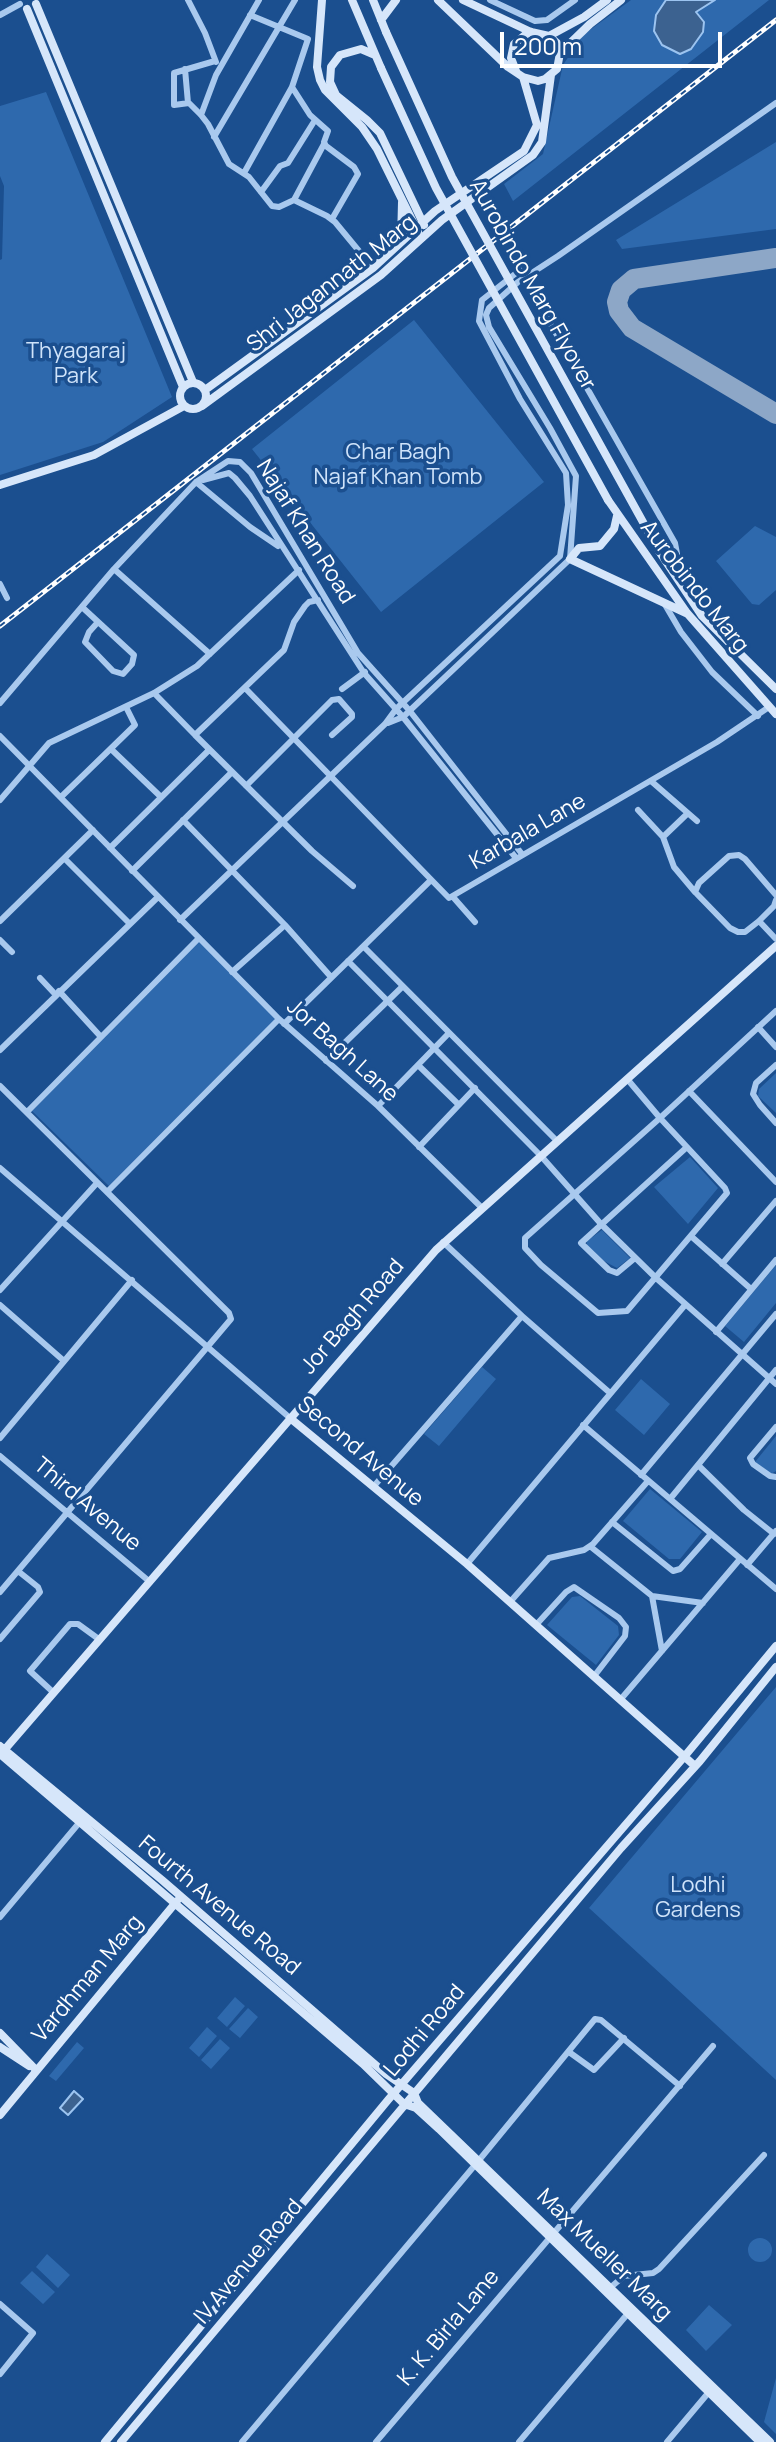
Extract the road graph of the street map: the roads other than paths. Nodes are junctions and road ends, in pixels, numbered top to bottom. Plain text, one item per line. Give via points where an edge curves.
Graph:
1 (188, 0) edge
2 (259, 0) edge
3 (295, 0) edge
4 (322, 0) edge
5 (352, 0) edge
6 (373, 0) edge
7 (396, 0) edge
8 (438, 0) edge
9 (463, 0) edge
10 (490, 0) edge
11 (575, 0) edge
12 (607, 0) edge
13 (621, 0) edge
14 (37, 2) edge
15 (22, 4) edge
16 (482, 9) junction
17 (0, 15) edge
18 (250, 15) junction
19 (456, 15) junction
20 (381, 20) junction
21 (279, 28) junction
22 (531, 32) junction
23 (549, 36) junction
24 (560, 53) junction
25 (375, 55) junction
26 (215, 61) junction
27 (185, 69) junction
28 (520, 74) junction
29 (216, 75) junction
30 (551, 75) junction
31 (292, 87) junction
32 (776, 103) edge
33 (189, 104) junction
34 (201, 115) junction
35 (315, 120) junction
36 (214, 137) junction
37 (324, 144) junction
38 (244, 173) junction
39 (261, 192) junction
40 (402, 197) junction
41 (294, 200) junction
42 (334, 220) junction
43 (128, 225) junction
44 (419, 225) junction
45 (118, 229) junction
46 (425, 236) junction
47 (401, 241) junction
48 (373, 268) junction
49 (524, 278) junction
50 (193, 382) junction
51 (183, 387) junction
52 (205, 390) junction
53 (184, 406) junction
54 (202, 406) junction
55 (196, 482) junction
56 (0, 485) edge
57 (617, 516) junction
58 (284, 549) junction
59 (570, 559) junction
60 (665, 561) junction
61 (301, 567) junction
62 (114, 569) junction
63 (0, 584) edge
64 (7, 598) dead end
65 (326, 599) junction
66 (316, 601) junction
67 (664, 603) junction
68 (82, 607) junction
69 (687, 613) junction
70 (98, 622) junction
71 (210, 654) junction
72 (366, 670) junction
73 (245, 688) junction
74 (342, 689) dead end
75 (776, 689) edge
76 (154, 693) junction
77 (0, 703) edge
78 (402, 703) junction
79 (126, 707) junction
80 (396, 709) junction
81 (409, 710) junction
82 (773, 710) edge
83 (758, 716) junction
84 (403, 717) junction
85 (385, 724) junction
86 (195, 735) junction
87 (332, 735) dead end
88 (0, 736) edge
89 (292, 738) junction
90 (111, 749) junction
91 (209, 750) junction
92 (29, 766) junction
93 (232, 772) junction
94 (331, 777) junction
95 (651, 781) junction
96 (246, 786) junction
97 (61, 797) junction
98 (161, 797) junction
99 (0, 800) edge
100 (638, 810) dead end
101 (687, 814) junction
102 (183, 820) junction
103 (697, 821) dead end
104 (282, 823) junction
105 (93, 830) junction
106 (663, 837) junction
107 (110, 848) junction
108 (519, 856) junction
109 (65, 859) junction
110 (233, 870) junction
111 (132, 871) junction
112 (431, 880) junction
113 (353, 886) dead end
114 (695, 892) junction
115 (158, 897) junction
116 (453, 897) junction
117 (776, 897) edge
118 (180, 920) junction
119 (0, 921) edge
120 (759, 921) junction
121 (475, 922) dead end
122 (130, 924) junction
123 (285, 925) junction
124 (198, 939) junction
125 (776, 939) edge
126 (0, 940) edge
127 (776, 946) edge
128 (364, 947) junction
129 (12, 952) dead end
130 (348, 961) junction
131 (232, 972) junction
132 (331, 977) junction
133 (40, 978) dead end
134 (402, 987) junction
135 (57, 993) junction
136 (388, 1001) junction
137 (776, 1011) edge
138 (281, 1022) junction
139 (758, 1027) junction
140 (449, 1033) junction
141 (101, 1037) junction
142 (435, 1047) junction
143 (776, 1047) edge
144 (0, 1050) edge
145 (326, 1061) junction
146 (418, 1065) junction
147 (776, 1065) edge
148 (628, 1080) junction
149 (0, 1086) edge
150 (475, 1088) junction
151 (689, 1091) junction
152 (459, 1105) junction
153 (378, 1106) junction
154 (27, 1112) junction
155 (660, 1118) junction
156 (776, 1123) edge
157 (557, 1141) junction
158 (419, 1147) junction
159 (687, 1147) junction
160 (541, 1156) junction
161 (0, 1168) edge
162 (776, 1182) edge
163 (97, 1183) junction
164 (107, 1192) junction
165 (574, 1192) junction
166 (776, 1201) edge
167 (481, 1207) junction
168 (63, 1220) junction
169 (601, 1224) junction
170 (692, 1237) junction
171 (443, 1242) junction
172 (635, 1258) junction
173 (776, 1260) edge
174 (722, 1264) junction
175 (656, 1278) junction
176 (132, 1280) junction
177 (751, 1289) junction
178 (0, 1290) edge
179 (0, 1305) edge
180 (685, 1305) junction
181 (776, 1314) edge
182 (522, 1316) junction
183 (716, 1332) junction
184 (208, 1345) junction
185 (743, 1355) junction
186 (64, 1361) junction
187 (776, 1370) edge
188 (769, 1378) junction
189 (776, 1384) edge
190 (610, 1393) junction
191 (290, 1418) junction
192 (583, 1425) junction
193 (776, 1427) edge
194 (0, 1438) edge
195 (0, 1456) edge
196 (698, 1465) junction
197 (641, 1475) junction
198 (776, 1477) edge
199 (648, 1481) junction
200 (374, 1486) junction
201 (670, 1499) junction
202 (69, 1513) junction
203 (612, 1522) junction
204 (775, 1532) edge
205 (711, 1534) junction
206 (591, 1547) junction
207 (740, 1559) junction
208 (467, 1564) junction
209 (747, 1565) junction
210 (18, 1571) junction
211 (150, 1582) junction
212 (776, 1589) edge
213 (0, 1592) edge
214 (652, 1596) junction
215 (510, 1602) junction
216 (703, 1603) junction
217 (536, 1625) junction
218 (0, 1639) edge
219 (100, 1640) junction
220 (776, 1646) edge
221 (662, 1651) junction
222 (776, 1667) edge
223 (595, 1675) junction
224 (54, 1693) junction
225 (621, 1699) junction
226 (1, 1752) edge
227 (684, 1757) junction
228 (695, 1766) junction
229 (79, 1823) junction
230 (177, 1900) junction
231 (0, 1917) edge
232 (324, 2025) junction
233 (0, 2033) edge
234 (624, 2038) junction
235 (713, 2046) dead end
236 (0, 2047) edge
237 (569, 2052) junction
238 (36, 2070) junction
239 (403, 2083) junction
240 (680, 2086) junction
241 (414, 2093) junction
242 (393, 2095) junction
243 (404, 2104) junction
244 (0, 2115) edge
245 (764, 2155) dead end
246 (478, 2162) junction
247 (552, 2234) junction
248 (611, 2287) junction
249 (0, 2304) edge
250 (630, 2310) junction
251 (0, 2374) edge
252 (709, 2392) junction
253 (105, 2442) edge
254 (121, 2442) edge
255 (242, 2442) edge
256 (376, 2442) edge
257 (519, 2442) edge
258 (667, 2442) edge
259 (760, 2442) edge
260 (770, 2442) edge

1 - 26 street
2 - 18 street
3 - 21 street
4 - 40 main road via 320,80 362,127
5 - 25 main road
6 - 20 main road
7 - 20 main road
8 - 19 main road
9 - 16 main road
9 - 19 main road via 454,8
10 - 11 street via 535,21 547,20
10 - 16 street
12 - 23 main road
13 - 24 main road
14 - 15 main road
14 - 43 main road
15 - 17 street
15 - 45 main road
16 - 22 main road
18 - 21 street
18 - 29 street
19 - 28 main road
20 - 60 main road, Aurobindo Marg Flyover, bridge via 452,177
21 - 31 street via 308,39
21 - 36 street
22 - 23 main road
22 - 28 main road via 514,44 511,58
23 - 24 main road
24 - 30 main road
25 - 44 main road via 347,51 335,60 330,82 336,95 380,133
25 - 57 main road, Aurobindo Marg Flyover, bridge via 436,188
26 - 27 street
26 - 29 street
27 - 33 street
27 - 33 street via 174,73 173,103
28 - 30 main road via 538,81
28 - 44 main road, Shri Jagannath Marg via 536,116 529,145
29 - 34 street
30 - 46 main road, Shri Jagannath Marg via 539,148
31 - 35 street
31 - 38 street
32 - 49 street
33 - 34 street
34 - 36 street
35 - 37 street via 328,131
35 - 39 street via 288,163
36 - 38 street via 229,164
37 - 41 street
37 - 42 street via 358,174
38 - 39 street
39 - 41 street via 275,207
40 - 44 main road
40 - 47 main road
41 - 42 street
42 - 48 street
43 - 45 main road
43 - 50 main road
44 - 46 main road
44 - 47 main road, Shri Jagannath Marg
45 - 51 main road
46 - 54 main road, Shri Jagannath Marg via 381,275
47 - 48 main road, Shri Jagannath Marg
48 - 52 main road, Shri Jagannath Marg
49 - 59 street via 486,315 576,476
49 - 60 street via 675,543 676,561
49 - 78 street via 520,270 482,300 479,321 566,473 568,505 560,556
50 - 51 main road
50 - 52 main road
51 - 53 main road
52 - 54 main road
53 - 54 main road
53 - 56 main road via 94,455
55 - 58 street
55 - 58 street via 229,473
55 - 61 street, Najaf Khan Road via 228,461 240,462
55 - 62 street, Najaf Khan Road
57 - 59 main road via 600,546 579,548
57 - 69 main road, Aurobindo Marg
58 - 61 street
59 - 67 main road
59 - 81 street
60 - 75 main road, Aurobindo Marg via 702,616
61 - 65 street, Najaf Khan Road
61 - 66 street
61 - 71 street
62 - 68 street, Najaf Khan Road
62 - 71 street
63 - 64 street
65 - 66 street
65 - 72 street, Najaf Khan Road
66 - 72 street
66 - 73 street via 306,604 294,622 284,650
67 - 69 main road
67 - 83 street via 712,672
68 - 70 street
68 - 77 street, Najaf Khan Road
69 - 82 main road, Aurobindo Marg
70 - 70 street via 134,655 123,674 113,671 85,642
71 - 76 street
72 - 74 street
72 - 78 street, Najaf Khan Road
72 - 80 street
73 - 86 street
73 - 89 street
76 - 79 street
76 - 86 street
78 - 80 street
78 - 81 street, Najaf Khan Road
79 - 90 street via 136,724
79 - 92 street via 53,740
80 - 84 street
80 - 85 street
81 - 84 street
81 - 108 street, Najaf Khan Road
82 - 83 street, Karbala Lane
83 - 95 street, Karbala Lane
84 - 85 street
84 - 108 street
85 - 94 street
86 - 91 street
87 - 89 street via 352,717 339,699
88 - 92 street, Jor Bagh Lane
89 - 94 street
89 - 96 street
90 - 97 street
90 - 98 street
91 - 93 street
91 - 98 street
92 - 97 street, Jor Bagh Lane
92 - 99 street
93 - 96 street
93 - 102 street
94 - 104 street
94 - 112 street
95 - 101 street
95 - 108 street, Karbala Lane
96 - 104 street
97 - 105 street, Jor Bagh Lane
98 - 107 street
100 - 106 street
101 - 103 street
101 - 106 street
102 - 110 street
102 - 111 street
104 - 110 street
104 - 113 street
105 - 107 street, Jor Bagh Lane
105 - 109 street
106 - 114 street via 674,867
107 - 111 street, Jor Bagh Lane
108 - 116 street, Karbala Lane
109 - 119 street
109 - 122 street
110 - 118 street
110 - 123 street
111 - 115 street, Jor Bagh Lane
112 - 116 street via 446,897
112 - 128 street
114 - 117 street via 729,856 739,855
114 - 120 street via 738,932
115 - 118 street, Jor Bagh Lane
115 - 122 street
116 - 121 street
117 - 120 street
118 - 124 street, Jor Bagh Lane
120 - 125 street
122 - 135 street
123 - 131 street
123 - 132 street
124 - 131 street, Jor Bagh Lane
124 - 141 street
126 - 129 street
127 - 148 main road, Jor Bagh Road
128 - 130 street
128 - 134 street
130 - 132 street
130 - 136 street
131 - 138 street, Jor Bagh Lane
132 - 138 street
133 - 135 street
134 - 136 street
134 - 140 street
135 - 141 street
135 - 144 street
136 - 142 street
136 - 145 street
137 - 139 street
138 - 145 street, Jor Bagh Lane
138 - 164 street
139 - 143 street
139 - 151 street
140 - 142 street
140 - 157 street
141 - 154 street
142 - 146 street
142 - 150 street
145 - 153 street, Jor Bagh Lane
146 - 152 street
146 - 153 street
147 - 156 street via 756,1083 753,1094
148 - 155 street
148 - 157 main road, Jor Bagh Road
149 - 154 street
150 - 152 street
150 - 160 street
151 - 155 street
151 - 162 street
152 - 158 street
153 - 158 street, Jor Bagh Lane
154 - 163 street
155 - 159 street
155 - 165 street
157 - 160 main road, Jor Bagh Road
158 - 167 street, Jor Bagh Lane
159 - 169 street
159 - 170 street via 727,1191
160 - 165 street
160 - 167 main road, Jor Bagh Road
161 - 168 street, Second Avenue
163 - 164 street
163 - 168 street
164 - 184 street via 229,1313 230,1322
165 - 169 street
165 - 175 street via 525,1238 525,1248 541,1265 598,1313 627,1311
166 - 174 street
167 - 171 main road, Jor Bagh Road
168 - 176 street, Second Avenue
168 - 178 street
169 - 172 street
169 - 172 street via 581,1243 588,1252 617,1273
170 - 174 street
170 - 175 street
171 - 182 street
171 - 191 main road, Jor Bagh Road
172 - 175 street
173 - 177 street
174 - 177 street
175 - 180 street
176 - 184 street, Second Avenue
176 - 186 street
177 - 183 street
179 - 186 street
180 - 183 street
180 - 190 street
181 - 185 street
182 - 190 street
182 - 200 street
183 - 185 street
184 - 191 street, Second Avenue
184 - 202 street
185 - 188 street
185 - 197 street
186 - 194 street
187 - 188 street
188 - 189 street
188 - 196 street
190 - 192 street
191 - 200 main road, Second Avenue
191 - 211 main road, Jor Bagh Road
192 - 197 street
192 - 208 street
193 - 198 street via 750,1458
195 - 202 street, Third Avenue
196 - 201 street
196 - 204 street
197 - 199 street
199 - 201 street
199 - 203 street
200 - 208 main road, Second Avenue
201 - 205 street
202 - 210 street
202 - 211 street, Third Avenue
203 - 205 street via 673,1571
203 - 206 street
204 - 209 street
205 - 207 street
206 - 214 street
206 - 215 street via 549,1558
207 - 209 street
207 - 216 street
208 - 215 main road, Second Avenue
209 - 212 street
210 - 213 street
210 - 218 street via 40,1592
211 - 219 main road, Jor Bagh Road
214 - 216 street
214 - 221 street
215 - 217 main road, Second Avenue
216 - 221 street
217 - 223 main road, Second Avenue
217 - 223 street via 574,1587 619,1618 625,1636
219 - 224 main road, Jor Bagh Road
219 - 224 street via 74,1623 51,1645 30,1671
220 - 227 main road, Lodhi Road
221 - 225 street
222 - 228 main road, Lodhi Road
223 - 225 main road, Second Avenue
224 - 226 main road, Jor Bagh Road
225 - 227 main road, Second Avenue
226 - 229 main road, Fourth Avenue Road
226 - 230 main road, Fourth Avenue Road
227 - 228 main road, Second Avenue
227 - 239 main road, Lodhi Road
228 - 241 main road, Lodhi Road
229 - 230 main road, Fourth Avenue Road
229 - 231 street
230 - 232 main road, Fourth Avenue Road
230 - 238 main road, Vardhman Marg
232 - 239 main road, Fourth Avenue Road
232 - 242 main road, Fourth Avenue Road
233 - 238 main road
234 - 237 street via 594,2070
234 - 237 street via 597,2018
234 - 240 street
235 - 240 street, K. K. Birla Lane
236 - 238 main road
237 - 246 street
238 - 244 main road, Vardhman Marg
239 - 241 main road, Fourth Avenue Road
239 - 242 main road, Lodhi Road
240 - 247 street, K. K. Birla Lane
241 - 243 main road, Lodhi Road
241 - 246 main road, Max Mueller Marg
242 - 243 main road, Fourth Avenue Road
242 - 253 main road, Lodhi Road
243 - 246 main road, Max Mueller Marg via 416,2108
243 - 254 main road, IV Avenue Road
245 - 248 street via 665,2265 653,2273 624,2276
246 - 247 main road, Max Mueller Marg
246 - 255 street
247 - 248 main road, Max Mueller Marg
247 - 250 main road, Max Mueller Marg
247 - 256 street, K. K. Birla Lane
248 - 250 main road, Max Mueller Marg
249 - 251 street via 33,2333
250 - 252 main road, Max Mueller Marg
250 - 257 street
250 - 260 main road, Max Mueller Marg
252 - 258 street
252 - 259 main road, Max Mueller Marg

